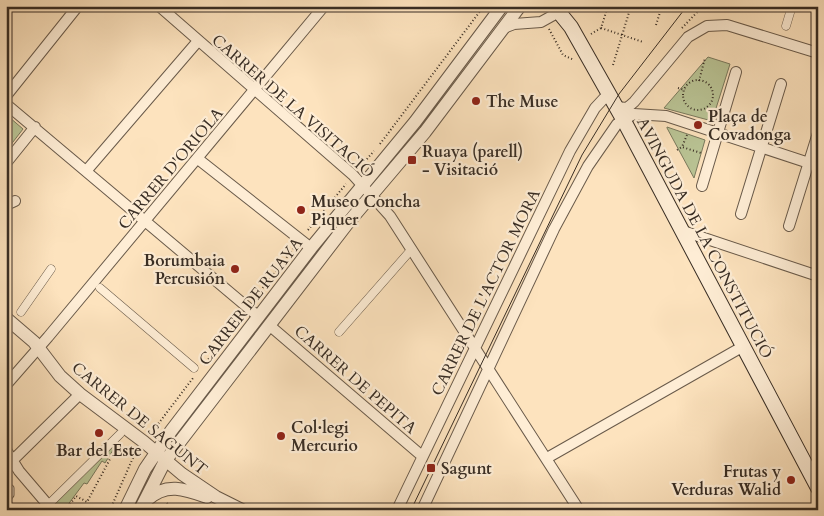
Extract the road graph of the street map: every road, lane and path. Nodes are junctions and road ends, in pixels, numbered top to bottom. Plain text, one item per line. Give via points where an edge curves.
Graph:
1 (78, 6) edge
2 (159, 6) edge
3 (324, 6) edge
4 (484, 6) edge
5 (502, 6) edge
6 (520, 6) edge
7 (608, 6) edge
8 (631, 6) edge
9 (662, 6) edge
10 (703, 6) edge
11 (792, 6) edge
12 (557, 9) edge
13 (689, 18) dead end
14 (656, 25) dead end
15 (548, 26) dead end
16 (786, 26) dead end
17 (504, 28) junction
18 (601, 28) junction
19 (590, 34) dead end
20 (622, 35) junction
21 (198, 41) junction
22 (643, 42) dead end
23 (818, 53) edge
24 (705, 58) dead end
25 (577, 62) dead end
26 (612, 65) dead end
27 (736, 72) dead end
28 (699, 81) junction
29 (781, 84) dead end
30 (678, 88) dead end
31 (255, 90) junction
32 (684, 90) junction
33 (608, 94) junction
34 (6, 96) edge
35 (634, 102) junction
36 (6, 104) edge
37 (620, 113) junction
38 (641, 113) junction
39 (35, 127) junction
40 (688, 132) dead end
41 (818, 133) edge
42 (718, 134) junction
43 (682, 147) junction
44 (761, 148) junction
45 (677, 150) dead end
46 (704, 154) dead end
47 (198, 158) junction
48 (6, 163) edge
49 (813, 164) edge
50 (358, 169) dead end
51 (87, 170) junction
52 (363, 186) junction
53 (702, 186) dead end
54 (343, 187) dead end
55 (372, 196) junction
56 (741, 214) dead end
57 (145, 221) junction
58 (789, 226) dead end
59 (682, 231) junction
60 (304, 234) dead end
61 (298, 242) dead end
62 (311, 248) junction
63 (411, 250) junction
64 (51, 269) dead end
65 (818, 276) edge
66 (100, 288) dead end
67 (250, 305) dead end
68 (21, 312) dead end
69 (258, 317) junction
70 (6, 318) edge
71 (270, 325) junction
72 (339, 332) dead end
73 (38, 347) junction
74 (742, 347) junction
75 (475, 348) junction
76 (485, 363) junction
77 (194, 368) dead end
78 (6, 385) edge
79 (80, 394) junction
80 (120, 434) dead end
81 (116, 449) dead end
82 (137, 450) dead end
83 (155, 452) junction
84 (111, 456) dead end
85 (126, 456) dead end
86 (422, 456) junction
87 (11, 458) edge
88 (547, 458) junction
89 (803, 460) junction
90 (166, 461) junction
91 (818, 467) edge
92 (6, 472) edge
93 (6, 484) edge
94 (815, 493) edge
95 (6, 501) edge
96 (166, 501) dead end
97 (227, 503) junction
98 (48, 505) joint
99 (141, 508) edge
100 (818, 509) edge
101 (66, 510) edge
102 (110, 510) edge
103 (125, 510) edge
104 (171, 510) edge
105 (242, 510) edge
106 (397, 510) edge
107 (422, 510) edge
108 (579, 510) edge

1 - 34 street
2 - 21 street, CARRER DE LA VISITACIÓ
3 - 31 street, CARRER D'ORIOLA
4 - 50 path
5 - 52 street, CARRER DE RUAYA
6 - 17 street, CARRER DE RUAYA
7 - 18 path
8 - 20 path
9 - 14 path
10 - 13 path
11 - 16 street
12 - 17 street via 541,22
12 - 33 main road, AVINGUDA DE LA CONSTITUCIÓ via 571,27
15 - 25 path via 563,55
17 - 55 street, CARRER DE RUAYA
18 - 19 path
18 - 20 path
20 - 22 path
20 - 26 path
21 - 31 street, CARRER DE LA VISITACIÓ
21 - 51 street
23 - 35 street via 727,25 707,26 688,37
24 - 28 path
27 - 42 street
28 - 32 path via 691,82
28 - 32 path via 706,82 712,90 712,100 707,108 689,107 684,99
29 - 44 street
30 - 32 path
31 - 47 street, CARRER D'ORIOLA
31 - 52 street, CARRER DE LA VISITACIÓ
33 - 37 main road, AVINGUDA DE LA CONSTITUCIÓ
33 - 75 street, CARRER DE L'ACTOR MORA via 594,110 570,150
35 - 37 street
35 - 38 street via 634,108
36 - 39 street
37 - 38 street
37 - 59 main road, AVINGUDA DE LA CONSTITUCIÓ
37 - 76 street, CARRER DE L'ACTOR MORA via 579,181
38 - 42 street via 666,116
39 - 48 street
39 - 51 street
40 - 43 path
41 - 49 street
42 - 44 street
42 - 53 street
43 - 45 path
43 - 46 path
44 - 49 street
44 - 56 street
47 - 57 street, CARRER D'ORIOLA
47 - 62 street
49 - 58 street
51 - 57 street
52 - 55 street, CARRER DE LA VISITACIÓ
52 - 62 street, CARRER DE RUAYA
54 - 60 path
55 - 63 street, CARRER DE LA VISITACIÓ via 390,216
55 - 71 street, CARRER DE RUAYA
57 - 69 street
57 - 73 street, CARRER D'ORIOLA
59 - 65 street
59 - 74 main road, AVINGUDA DE LA CONSTITUCIÓ
61 - 67 path
62 - 69 street, CARRER DE RUAYA
63 - 72 street
63 - 75 street, CARRER DE LA VISITACIÓ
64 - 68 street
66 - 77 street
69 - 83 street, CARRER DE RUAYA
70 - 73 street, CARRER DE SAGUNT
71 - 86 street, CARRER DE PEPITA
71 - 90 street, CARRER DE RUAYA
73 - 78 street, CARRER D'ORIOLA
73 - 79 street, CARRER DE SAGUNT via 60,376
74 - 88 street
74 - 89 main road, AVINGUDA DE LA CONSTITUCIÓ
75 - 76 street, CARRER DE LA VISITACIÓ
75 - 86 street, CARRER DE L'ACTOR MORA
76 - 88 street, CARRER DE LA VISITACIÓ
76 - 107 street, CARRER DE L'ACTOR MORA
79 - 83 street, CARRER DE SAGUNT
79 - 87 street via 16,457
80 - 98 street
81 - 85 path
82 - 102 path
83 - 90 street, CARRER DE SAGUNT
83 - 103 street, CARRER DE RUAYA
84 - 101 path via 87,502 76,496
86 - 106 street, CARRER DE L'ACTOR MORA
87 - 92 lane
87 - 98 street
88 - 108 street, CARRER DE LA VISITACIÓ
89 - 91 street
89 - 94 main road, AVINGUDA DE LA CONSTITUCIÓ
90 - 97 street, CARRER DE SAGUNT
90 - 99 street, CARRER DE RUAYA
93 - 95 lane via 11,488
94 - 100 path
96 - 104 path
97 - 99 street via 172,488 154,494
97 - 105 street, CARRER DE SAGUNT

